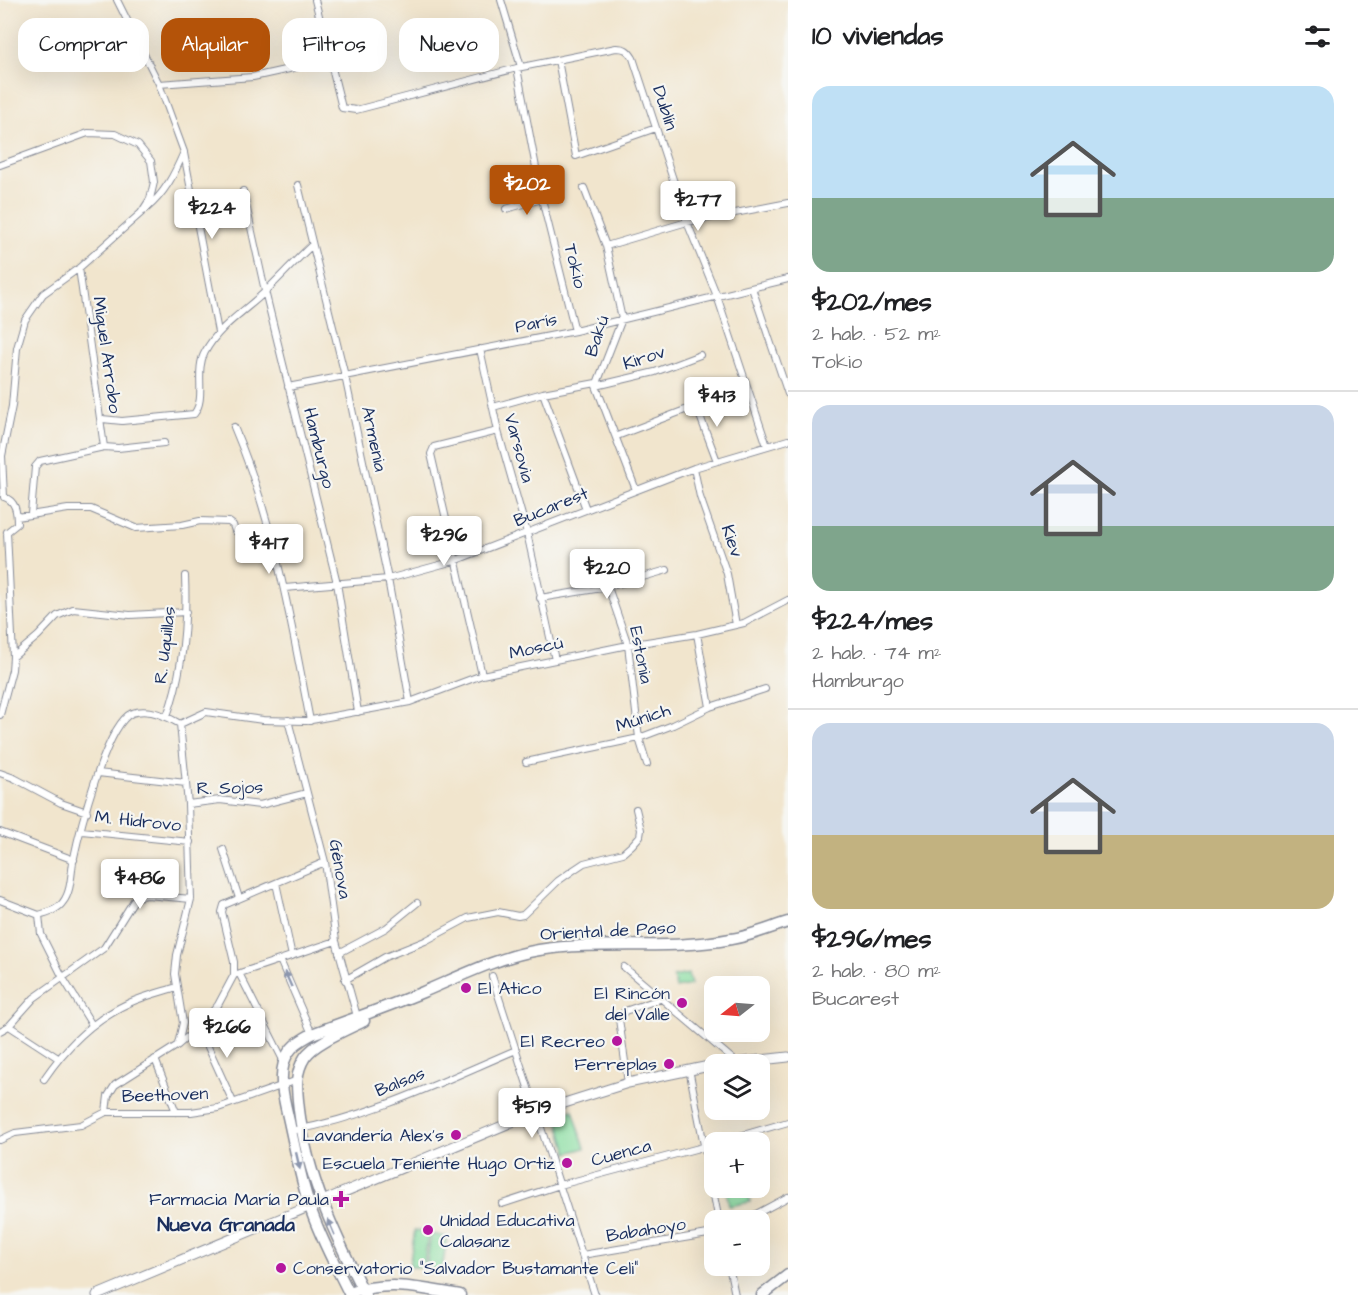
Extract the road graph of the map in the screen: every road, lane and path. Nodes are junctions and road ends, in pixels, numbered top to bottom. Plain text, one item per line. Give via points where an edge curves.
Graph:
1 (117, 0) edge
2 (315, 0) edge
3 (501, 0) edge
4 (320, 18) edge
5 (558, 60) junction
6 (519, 68) junction
7 (282, 71) edge
8 (333, 72) edge
9 (159, 84) junction
10 (656, 128) junction
11 (184, 152) junction
12 (0, 165) edge
13 (298, 185) dead end
14 (584, 188) dead end
15 (243, 191) dead end
16 (542, 199) junction
17 (788, 202) edge
18 (506, 209) dead end
19 (141, 213) junction
20 (687, 222) junction
21 (312, 245) junction
22 (606, 246) junction
23 (79, 268) junction
24 (788, 279) edge
25 (752, 288) junction
26 (265, 291) junction
27 (717, 296) junction
28 (622, 319) junction
29 (575, 331) junction
30 (218, 333) junction
31 (480, 349) junction
32 (700, 355) dead end
33 (345, 376) junction
34 (596, 385) junction
35 (288, 387) junction
36 (543, 393) junction
37 (788, 394) edge
38 (715, 404) dead end
39 (493, 407) junction
40 (695, 411) junction
41 (102, 418) junction
42 (234, 427) dead end
43 (498, 431) junction
44 (617, 436) junction
45 (788, 440) edge
46 (164, 443) dead end
47 (767, 446) junction
48 (104, 447) junction
49 (717, 461) junction
50 (694, 468) junction
51 (636, 490) junction
52 (2, 498) edge
53 (586, 509) junction
54 (32, 514) junction
55 (17, 517) junction
56 (3, 530) edge
57 (235, 531) dead end
58 (527, 533) junction
59 (454, 561) junction
60 (667, 570) dead end
61 (185, 576) dead end
62 (388, 579) junction
63 (337, 583) junction
64 (608, 587) junction
65 (285, 588) junction
66 (540, 598) junction
67 (788, 600) edge
68 (186, 612) junction
69 (736, 625) junction
70 (697, 634) junction
71 (628, 645) junction
72 (13, 657) junction
73 (555, 660) junction
74 (482, 675) junction
75 (765, 689) dead end
76 (410, 702) junction
77 (710, 707) junction
78 (358, 712) junction
79 (0, 716) edge
80 (167, 716) junction
81 (288, 720) junction
82 (310, 721) junction
83 (180, 724) junction
84 (639, 738) junction
85 (526, 762) dead end
86 (647, 764) dead end
87 (0, 773) edge
88 (98, 773) junction
89 (186, 783) junction
90 (307, 794) junction
91 (188, 804) junction
92 (636, 809) dead end
93 (87, 812) junction
94 (82, 831) junction
95 (0, 832) edge
96 (190, 842) junction
97 (223, 849) dead end
98 (74, 860) junction
99 (325, 862) junction
100 (276, 883) junction
101 (239, 898) junction
102 (191, 899) junction
103 (0, 900) edge
104 (417, 903) dead end
105 (39, 915) junction
106 (788, 922) edge
107 (336, 941) junction
108 (339, 953) junction
109 (292, 956) junction
110 (280, 960) junction
111 (624, 967) dead end
112 (237, 975) junction
113 (492, 976) dead end
114 (63, 978) junction
115 (345, 980) junction
116 (177, 987) junction
117 (660, 999) junction
118 (358, 1020) junction
119 (92, 1025) junction
120 (9, 1026) junction
121 (199, 1027) junction
122 (0, 1031) edge
123 (312, 1034) junction
124 (178, 1045) junction
125 (516, 1050) junction
126 (726, 1054) edge
127 (788, 1057) edge
128 (58, 1058) junction
129 (154, 1059) junction
130 (770, 1059) edge
131 (284, 1063) junction
132 (704, 1067) edge
133 (689, 1069) junction
134 (44, 1079) dead end
135 (295, 1081) junction
136 (628, 1083) junction
137 (283, 1084) junction
138 (233, 1102) junction
139 (106, 1112) junction
140 (176, 1112) junction
141 (536, 1112) junction
142 (788, 1122) edge
143 (296, 1130) junction
144 (753, 1132) edge
145 (0, 1140) edge
146 (704, 1147) joint
147 (560, 1185) junction
148 (788, 1197) edge
149 (321, 1202) junction
150 (502, 1204) dead end
151 (310, 1207) junction
152 (764, 1210) edge
153 (704, 1235) edge
154 (582, 1255) junction
155 (788, 1275) edge
156 (731, 1276) edge
157 (363, 1292) edge
158 (348, 1294) edge
159 (97, 1295) edge
160 (460, 1295) edge
161 (595, 1295) edge
162 (735, 1295) edge
163 (762, 1295) edge

1 - 9 street
2 - 4 street
3 - 6 street, Tokio
5 - 6 street, Dublín
5 - 10 street, Dublín via 616,48 629,51
5 - 10 street via 576,156
6 - 8 street, Dublín via 356,110 342,108
6 - 16 street, Tokio
7 - 9 street via 253,77
9 - 11 street
10 - 20 street, Dublín
11 - 19 street via 171,182
11 - 30 street
12 - 19 street via 88,133 115,134 138,145 151,161 154,182
13 - 21 street, Armenia
14 - 22 street, Bakú
15 - 26 street, Hamburgo
16 - 18 street
16 - 29 street, Tokio
17 - 20 street
19 - 23 street
20 - 22 street
20 - 27 street, Dublín
21 - 26 street
21 - 33 street, Armenia
22 - 28 street, Bakú
23 - 41 street, Miguel Arrobo
23 - 52 street via 43,294 25,320 17,348 12,406 2,456
24 - 25 street, París
25 - 27 street, París
25 - 37 street
26 - 30 street
26 - 35 street, Hamburgo
27 - 28 street, París
27 - 47 street, Dublín
28 - 29 street, París
28 - 34 street, Bakú
29 - 31 street, París
30 - 41 street via 201,359 199,404 194,414 122,421
31 - 33 street, París
31 - 39 street, Varsovia
32 - 34 street, Kirov via 655,372
33 - 35 street, París
33 - 62 street, Armenia
34 - 36 street, Kirov
34 - 44 street
35 - 63 street, Hamburgo
36 - 39 street, Kirov
36 - 53 street
38 - 40 street
39 - 43 street, Varsovia
40 - 44 street via 685,410
40 - 49 street
41 - 48 street, Miguel Arrobo
42 - 65 street via 252,472
43 - 58 street, Varsovia
43 - 59 street via 432,450
44 - 51 street
45 - 47 street, Bucarest
46 - 48 street
47 - 49 street, Bucarest
48 - 54 street via 37,463
49 - 50 street, Bucarest
50 - 51 street, Bucarest
50 - 69 street, Kiev via 727,574
51 - 53 street, Bucarest
52 - 55 street via 11,500
53 - 58 street, Bucarest
54 - 55 street
54 - 57 street via 91,509 136,528 229,522
55 - 56 street via 17,524
56 - 72 street
58 - 59 street, Bucarest
58 - 66 street, Varsovia
59 - 62 street, Bucarest
59 - 74 street
60 - 64 street
61 - 68 street, R. Uquillas
62 - 63 street, Bucarest
62 - 76 street, Armenia
63 - 65 street, Bucarest
63 - 78 street, Hamburgo
64 - 66 street
64 - 71 street, Estonia
65 - 82 street
66 - 73 street, Varsovia
67 - 69 street, Moscú
68 - 72 street via 130,615 73,609 57,616
68 - 80 street, R. Uquillas via 177,687
69 - 70 street, Moscú
70 - 71 street, Moscú
70 - 77 street
71 - 73 street, Moscú
71 - 84 street, Estonia
72 - 79 street
73 - 74 street, Moscú
74 - 76 street, Moscú
75 - 77 street, Múnich
76 - 78 street, Moscú
77 - 84 street, Múnich
78 - 82 street, Moscú
80 - 83 street
80 - 88 street via 150,712 130,714 117,729
81 - 82 street, Moscú
81 - 83 street, Moscú via 206,712
81 - 90 street, Génova
83 - 89 street
84 - 85 street, Múnich
84 - 86 street, Estonia
87 - 93 street
88 - 89 street
88 - 93 street
89 - 91 street
90 - 91 street, R. Sojos via 260,805 220,800
90 - 99 street, Génova
91 - 96 street
92 - 115 street via 641,830 632,845 623,853 574,869 523,915 498,912 468,918
93 - 94 street
94 - 96 street, M. Hidrovo
94 - 98 street
95 - 98 street
96 - 102 street
97 - 101 street
98 - 105 street via 65,901
99 - 100 street
99 - 107 street, Génova
100 - 101 street
100 - 109 street
101 - 112 street via 224,905 222,912
102 - 114 street via 135,897 104,948
102 - 116 street via 177,955
103 - 105 street
104 - 108 street via 386,928
105 - 114 street via 40,934
106 - 118 main road, Oriental de Paso via 730,940 607,944 525,953 492,963
107 - 108 street, Génova
107 - 109 street
108 - 115 street, Génova
109 - 110 street
110 - 112 street
123 -> 110 street
111 - 117 street
112 - 121 street
112 - 131 street
113 - 125 street
114 - 119 street
114 - 120 street via 34,998
115 - 118 street, Génova
116 - 119 street via 129,1003
116 - 124 street via 183,1023
117 - 126 street
117 - 136 street via 625,1011 619,1019
118 - 123 main road
118 - 135 main road via 306,1054
119 - 128 street
120 - 122 street
120 - 128 street
121 - 124 street
121 - 138 street
123 - 131 main road via 297,1042
124 - 129 street
125 - 141 street
125 - 143 street, Balsas via 389,1104
127 - 130 main road
128 - 134 street
129 - 139 street via 115,1085 108,1096
129 - 140 street
131 - 137 main road
132 - 133 main road
133 - 136 main road
133 - 146 street
135 - 137 street, Beethoven
135 - 143 main road
136 - 141 main road
137 - 138 street, Beethoven
137 - 143 main road
138 - 140 street, Beethoven via 218,1108
139 - 140 street, Beethoven
139 - 145 street, Beethoven via 81,1125 15,1133
141 - 147 street
141 - 149 main road
142 - 144 street, Cuenca
143 - 149 main road
143 -> 151 main road
146 - 147 street, Cuenca
147 - 150 street, Cuenca
147 - 154 street
148 - 152 street
149 - 151 main road
157 -> 149 main road
151 - 158 main road
151 - 159 main road
153 - 154 street, Babahoyo
154 - 161 street
155 - 163 main road
156 - 162 street
157 - 158 main road
157 - 160 main road via 390,1284

